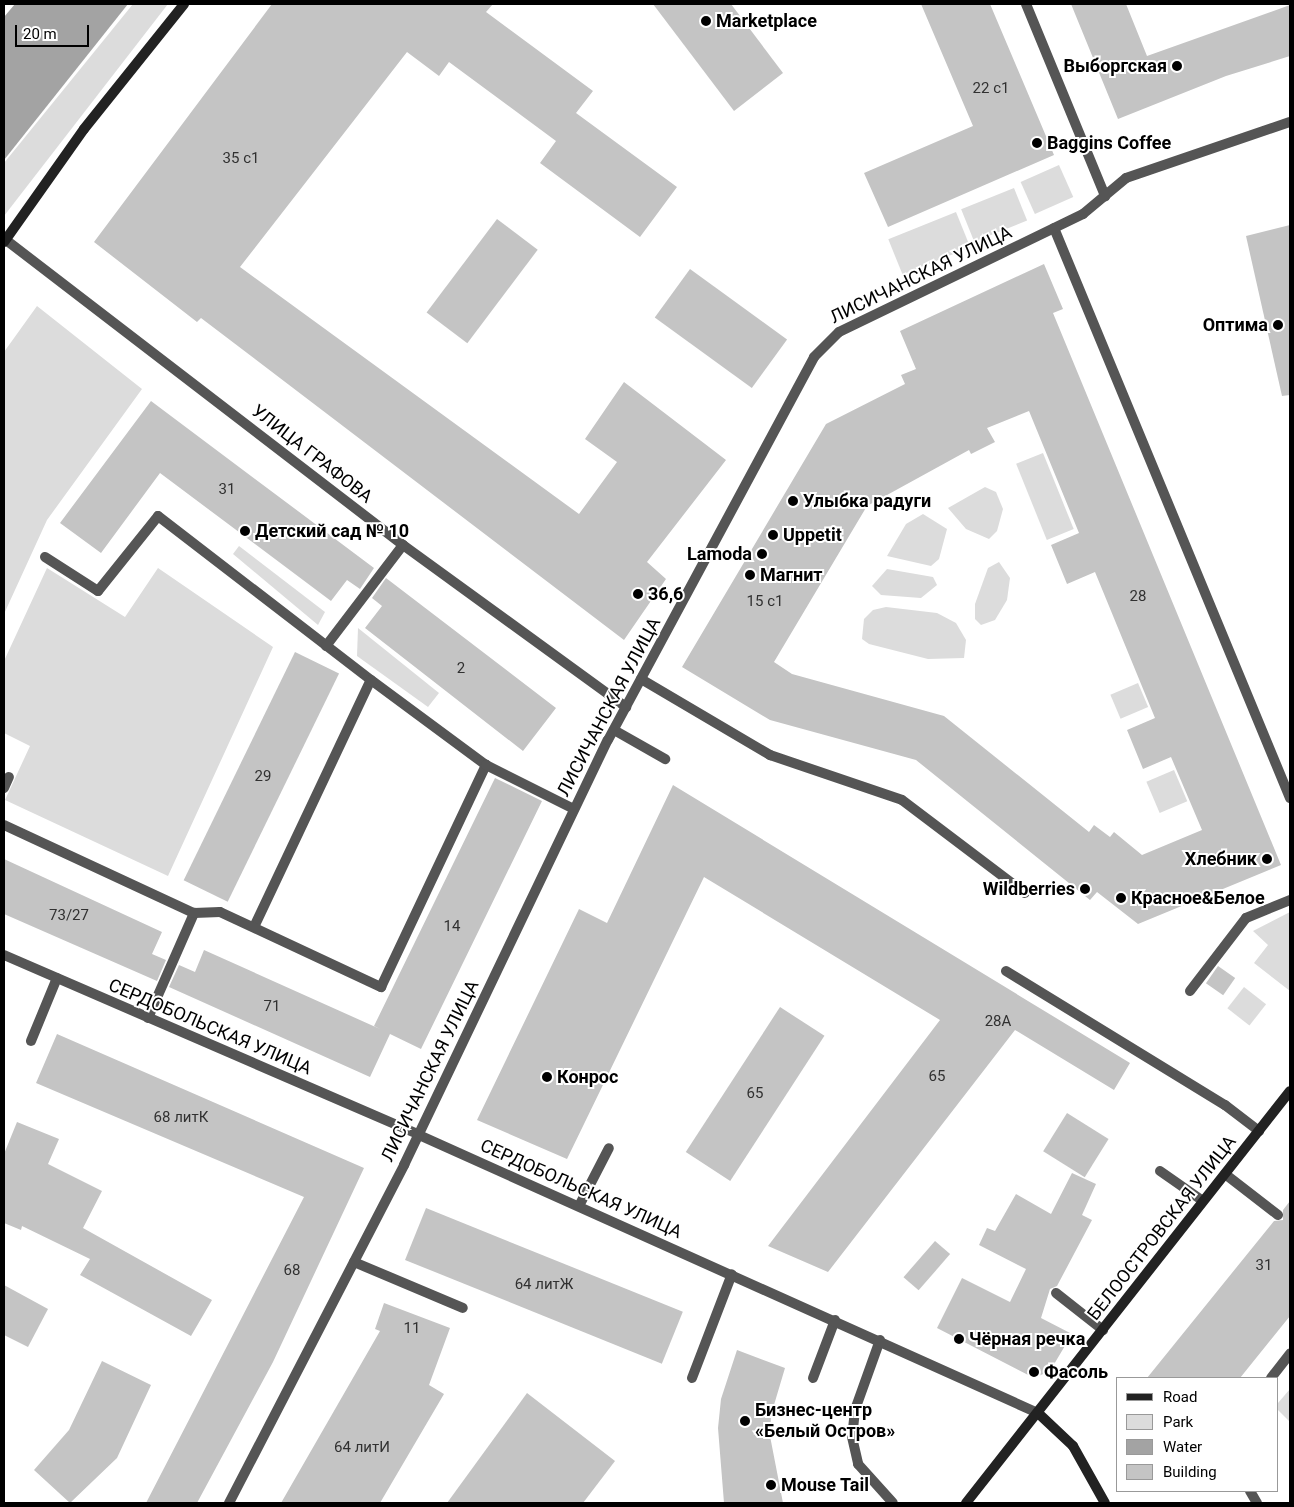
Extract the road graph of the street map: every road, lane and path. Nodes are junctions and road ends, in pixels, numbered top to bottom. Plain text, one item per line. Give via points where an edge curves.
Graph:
1 (184, 4) edge
2 (1026, 4) edge
3 (1290, 122) edge
4 (1104, 196) junction
5 (1054, 228) junction
6 (5, 241) edge
7 (403, 545) junction
8 (45, 557) dead end
9 (326, 646) junction
10 (641, 679) junction
11 (371, 680) junction
12 (626, 706) junction
13 (614, 730) junction
14 (665, 759) dead end
15 (486, 765) junction
16 (9, 777) dead end
17 (4, 788) edge
18 (1290, 798) edge
19 (574, 809) junction
20 (4, 825) edge
21 (1026, 893) dead end
22 (1290, 900) edge
23 (194, 913) junction
24 (254, 927) junction
25 (4, 955) edge
26 (1006, 971) dead end
27 (56, 978) junction
28 (1190, 991) dead end
29 (148, 1018) junction
30 (31, 1041) dead end
31 (1290, 1091) edge
32 (1259, 1131) junction
33 (418, 1135) junction
34 (609, 1148) dead end
35 (1160, 1171) dead end
36 (1225, 1174) junction
37 (1203, 1201) junction
38 (579, 1206) junction
39 (1278, 1216) dead end
40 (354, 1262) junction
41 (732, 1274) junction
42 (1056, 1293) dead end
43 (463, 1308) dead end
44 (835, 1320) junction
45 (1103, 1330) junction
46 (880, 1340) junction
47 (1290, 1354) edge
48 (1272, 1377) edge
49 (692, 1378) dead end
50 (813, 1378) dead end
51 (1038, 1413) junction
52 (1251, 1492) edge
53 (229, 1503) edge
54 (893, 1503) edge
55 (966, 1503) edge
56 (1105, 1503) edge
57 (1257, 1503) edge

1 - 6 main road via 84,130
2 - 4 street
3 - 4 street, ЛИСИЧАНСКАЯ УЛИЦА via 1126,178
4 - 5 street, ЛИСИЧАНСКАЯ УЛИЦА via 1083,214
5 - 10 street, ЛИСИЧАНСКАЯ УЛИЦА via 825,343
5 - 18 street
6 - 7 street, УЛИЦА ГРАФОВА
7 - 9 street
7 - 12 street, УЛИЦА ГРАФОВА
8 - 9 street via 98,591 158,516
9 - 11 street
10 - 12 street, ЛИСИЧАНСКАЯ УЛИЦА
10 - 21 street via 770,755 902,800
11 - 15 street
11 - 24 street
12 - 13 street, ЛИСИЧАНСКАЯ УЛИЦА
13 - 14 street
13 - 19 street, ЛИСИЧАНСКАЯ УЛИЦА
15 - 19 street
15 - 24 street via 381,987
16 - 17 street
19 - 33 street, ЛИСИЧАНСКАЯ УЛИЦА
20 - 23 street
22 - 28 street via 1246,918
23 - 24 street via 220,912
23 - 29 street
25 - 27 street, СЕРДОБОЛЬСКАЯ УЛИЦА
26 - 32 street via 1225,1105
27 - 29 street, СЕРДОБОЛЬСКАЯ УЛИЦА
27 - 30 street
29 - 33 street, СЕРДОБОЛЬСКАЯ УЛИЦА
31 - 32 main road, БЕЛООСТРОВСКАЯ УЛИЦА
32 - 36 main road, БЕЛООСТРОВСКАЯ УЛИЦА
33 - 38 street, СЕРДОБОЛЬСКАЯ УЛИЦА
33 - 40 street, ЛИСИЧАНСКАЯ УЛИЦА
34 - 38 street
35 - 37 street
36 - 37 main road, БЕЛООСТРОВСКАЯ УЛИЦА
36 - 39 street
37 - 45 main road, БЕЛООСТРОВСКАЯ УЛИЦА
38 - 41 street, СЕРДОБОЛЬСКАЯ УЛИЦА
40 - 43 street
40 - 53 street, ЛИСИЧАНСКАЯ УЛИЦА
41 - 44 street, СЕРДОБОЛЬСКАЯ УЛИЦА
41 - 49 street
42 - 45 street
44 - 46 street, СЕРДОБОЛЬСКАЯ УЛИЦА
44 - 50 street
45 - 51 main road, БЕЛООСТРОВСКАЯ УЛИЦА
46 - 51 street, СЕРДОБОЛЬСКАЯ УЛИЦА
46 - 54 street via 855,1410 852,1437 858,1464
47 - 48 street
51 - 55 main road, БЕЛООСТРОВСКАЯ УЛИЦА
51 - 56 main road, СЕРДОБОЛЬСКАЯ УЛИЦА via 1073,1446
52 - 57 street

